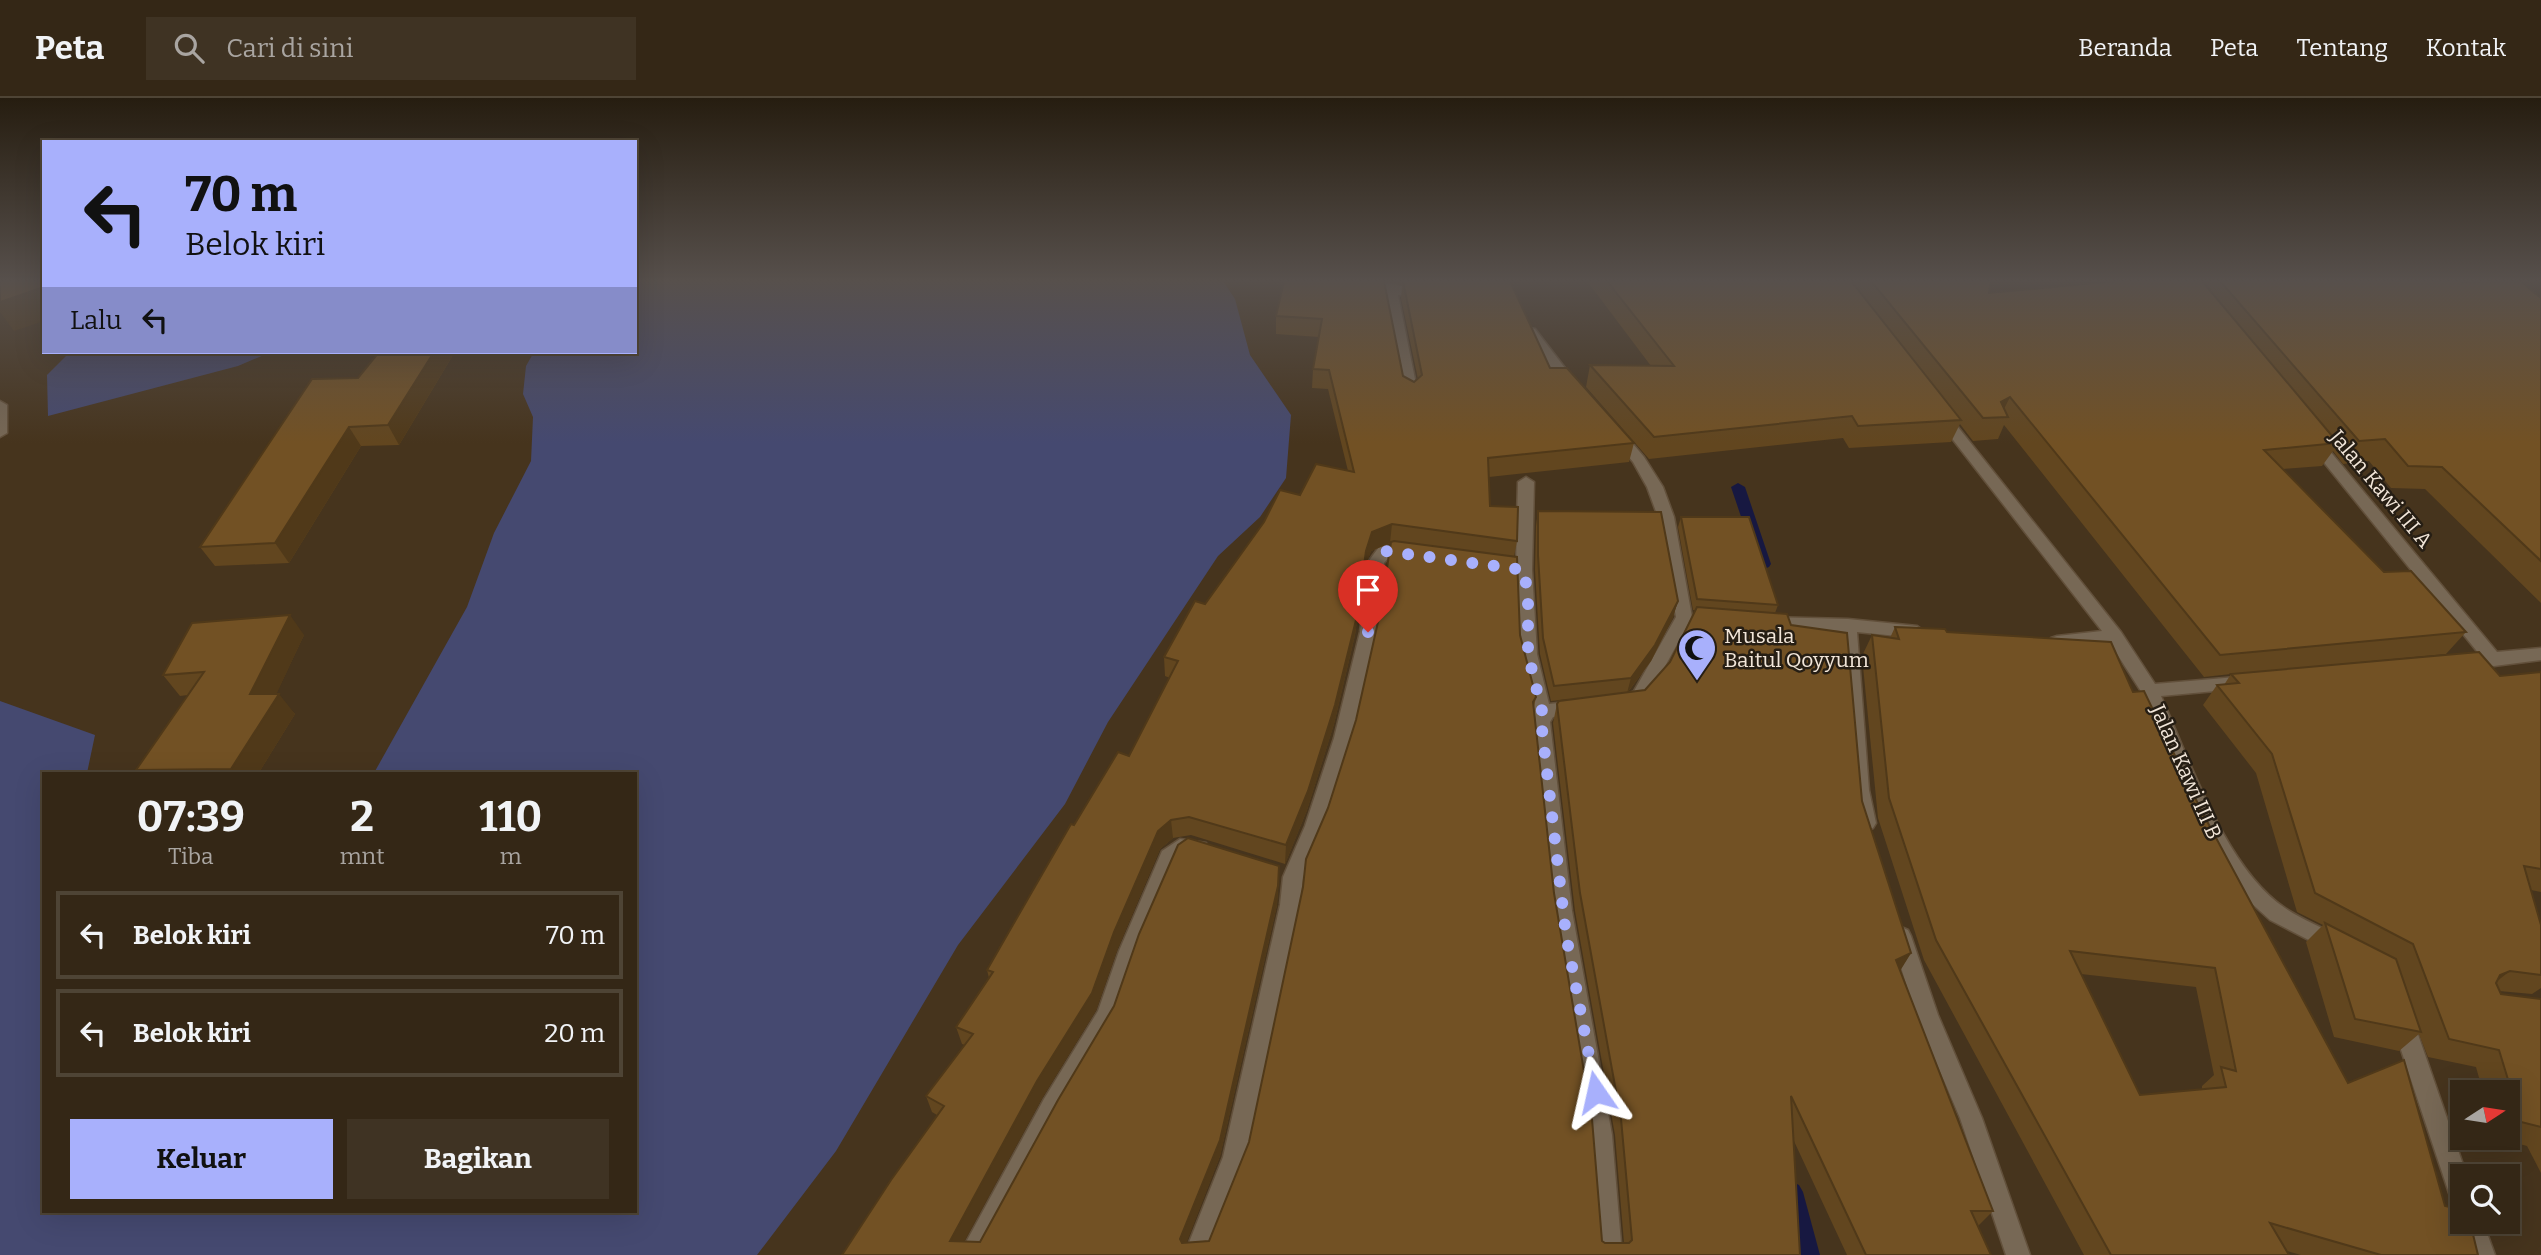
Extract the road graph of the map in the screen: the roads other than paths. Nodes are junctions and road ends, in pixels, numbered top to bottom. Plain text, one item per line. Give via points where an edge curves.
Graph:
1 (1401, 335) edge
2 (1532, 335) edge
3 (1411, 394) edge
4 (1583, 397) edge
5 (1929, 399) edge
6 (0, 405) edge
7 (1608, 424) edge
8 (2305, 431) edge
9 (0, 433) edge
10 (1526, 482) dead end
11 (1431, 557) edge
12 (1752, 622) edge
13 (1849, 625) junction
14 (1940, 634) edge
15 (2115, 636) junction
16 (2037, 641) edge
17 (2539, 657) edge
18 (2494, 660) junction
19 (2467, 662) edge
20 (2260, 681) edge
21 (2150, 691) junction
22 (1543, 715) junction
23 (1872, 844) edge
24 (1216, 854) edge
25 (1267, 869) edge
26 (1293, 877) junction
27 (1894, 918) edge
28 (2349, 951) edge
29 (2393, 995) edge
30 (2451, 1164) edge
31 (2475, 1234) edge
32 (971, 1255) edge
33 (1196, 1255) edge
34 (1610, 1255) edge
35 (2018, 1255) edge
36 (2483, 1255) edge

1 - 3 street
2 - 4 street
5 - 15 street, Jalan Kawi III B
6 - 9 street
7 - 22 street via 1639,460 1659,497 1690,617 1640,696 1623,705
8 - 18 street, Jalan Kawi III A
10 - 22 street via 1517,570 1528,597 1528,654
11 - 26 street via 1391,551 1379,556 1368,632 1343,738
12 - 13 street
13 - 14 street
13 - 23 street via 1860,790
15 - 16 street
15 - 21 street, Jalan Kawi III B
17 - 18 street
18 - 19 street
20 - 21 street
21 - 28 street, Jalan Kawi III B via 2223,854 2245,885 2277,914
22 - 34 street via 1566,935 1596,1092
24 - 32 street via 1190,846 1180,847 1169,857 1107,1014
25 - 26 street
26 - 33 street via 1235,1157
27 - 35 street
29 - 30 street
31 - 36 street

